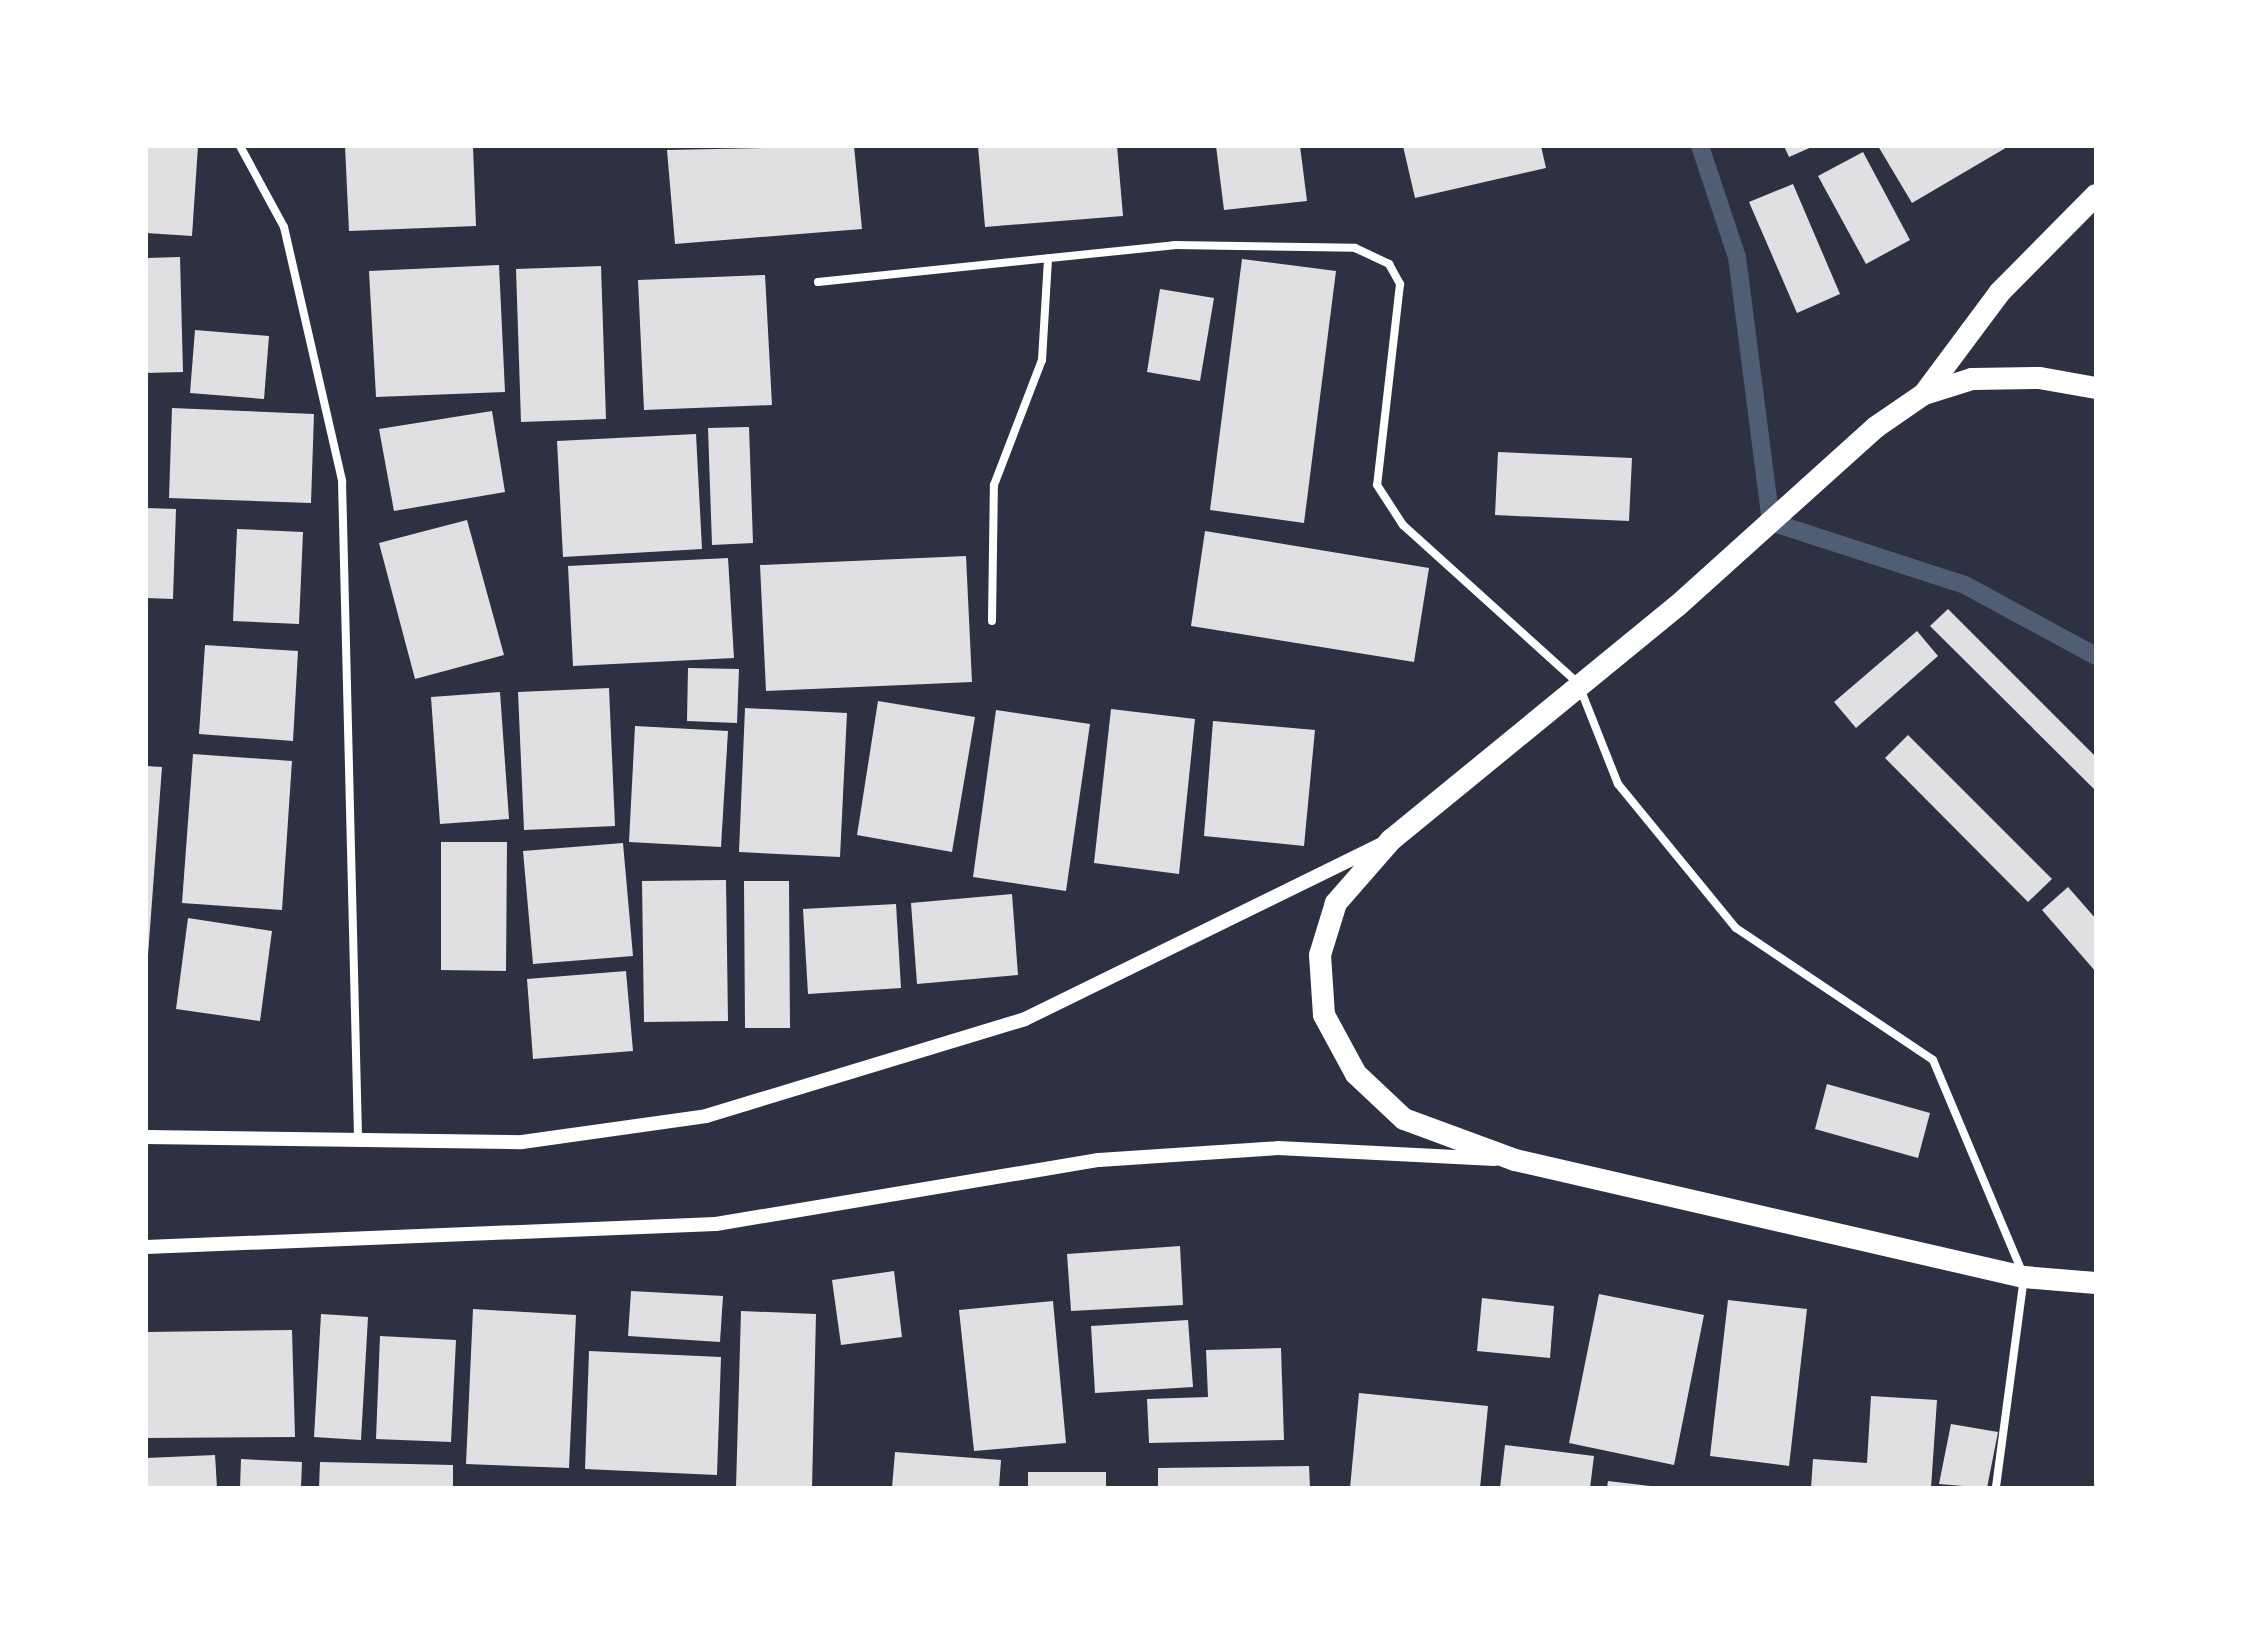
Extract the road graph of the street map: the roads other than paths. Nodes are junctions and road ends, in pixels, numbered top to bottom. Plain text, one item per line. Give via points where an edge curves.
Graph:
1 (240, 146) edge
2 (2096, 195) edge
3 (1048, 258) junction
4 (818, 282) dead end
5 (2096, 388) edge
6 (1924, 394) junction
7 (992, 621) dead end
8 (1578, 683) junction
9 (1391, 840) junction
10 (358, 1136) junction
11 (146, 1137) edge
12 (1515, 1160) junction
13 (146, 1247) edge
14 (2024, 1277) junction
15 (2096, 1283) edge
16 (1996, 1488) edge

1 - 10 street via 284,227 342,481
2 - 6 highway via 2000,292
3 - 4 street
3 - 7 street via 1042,360 994,485
3 - 8 street via 1204,245 1355,248 1389,264 1400,284 1377,485 1403,525
5 - 6 highway via 2039,378 1972,379
6 - 8 highway via 1800,494 1677,606
8 - 9 highway
8 - 14 street via 1618,784 1736,928 1933,1060
9 - 10 street via 1025,1019 706,1116 522,1142
9 - 12 highway via 1336,903 1320,955 1324,1015 1356,1074 1404,1119
10 - 11 street
12 - 13 street via 1278,1148 1099,1160 716,1224
12 - 14 highway
14 - 15 highway
14 - 16 street

